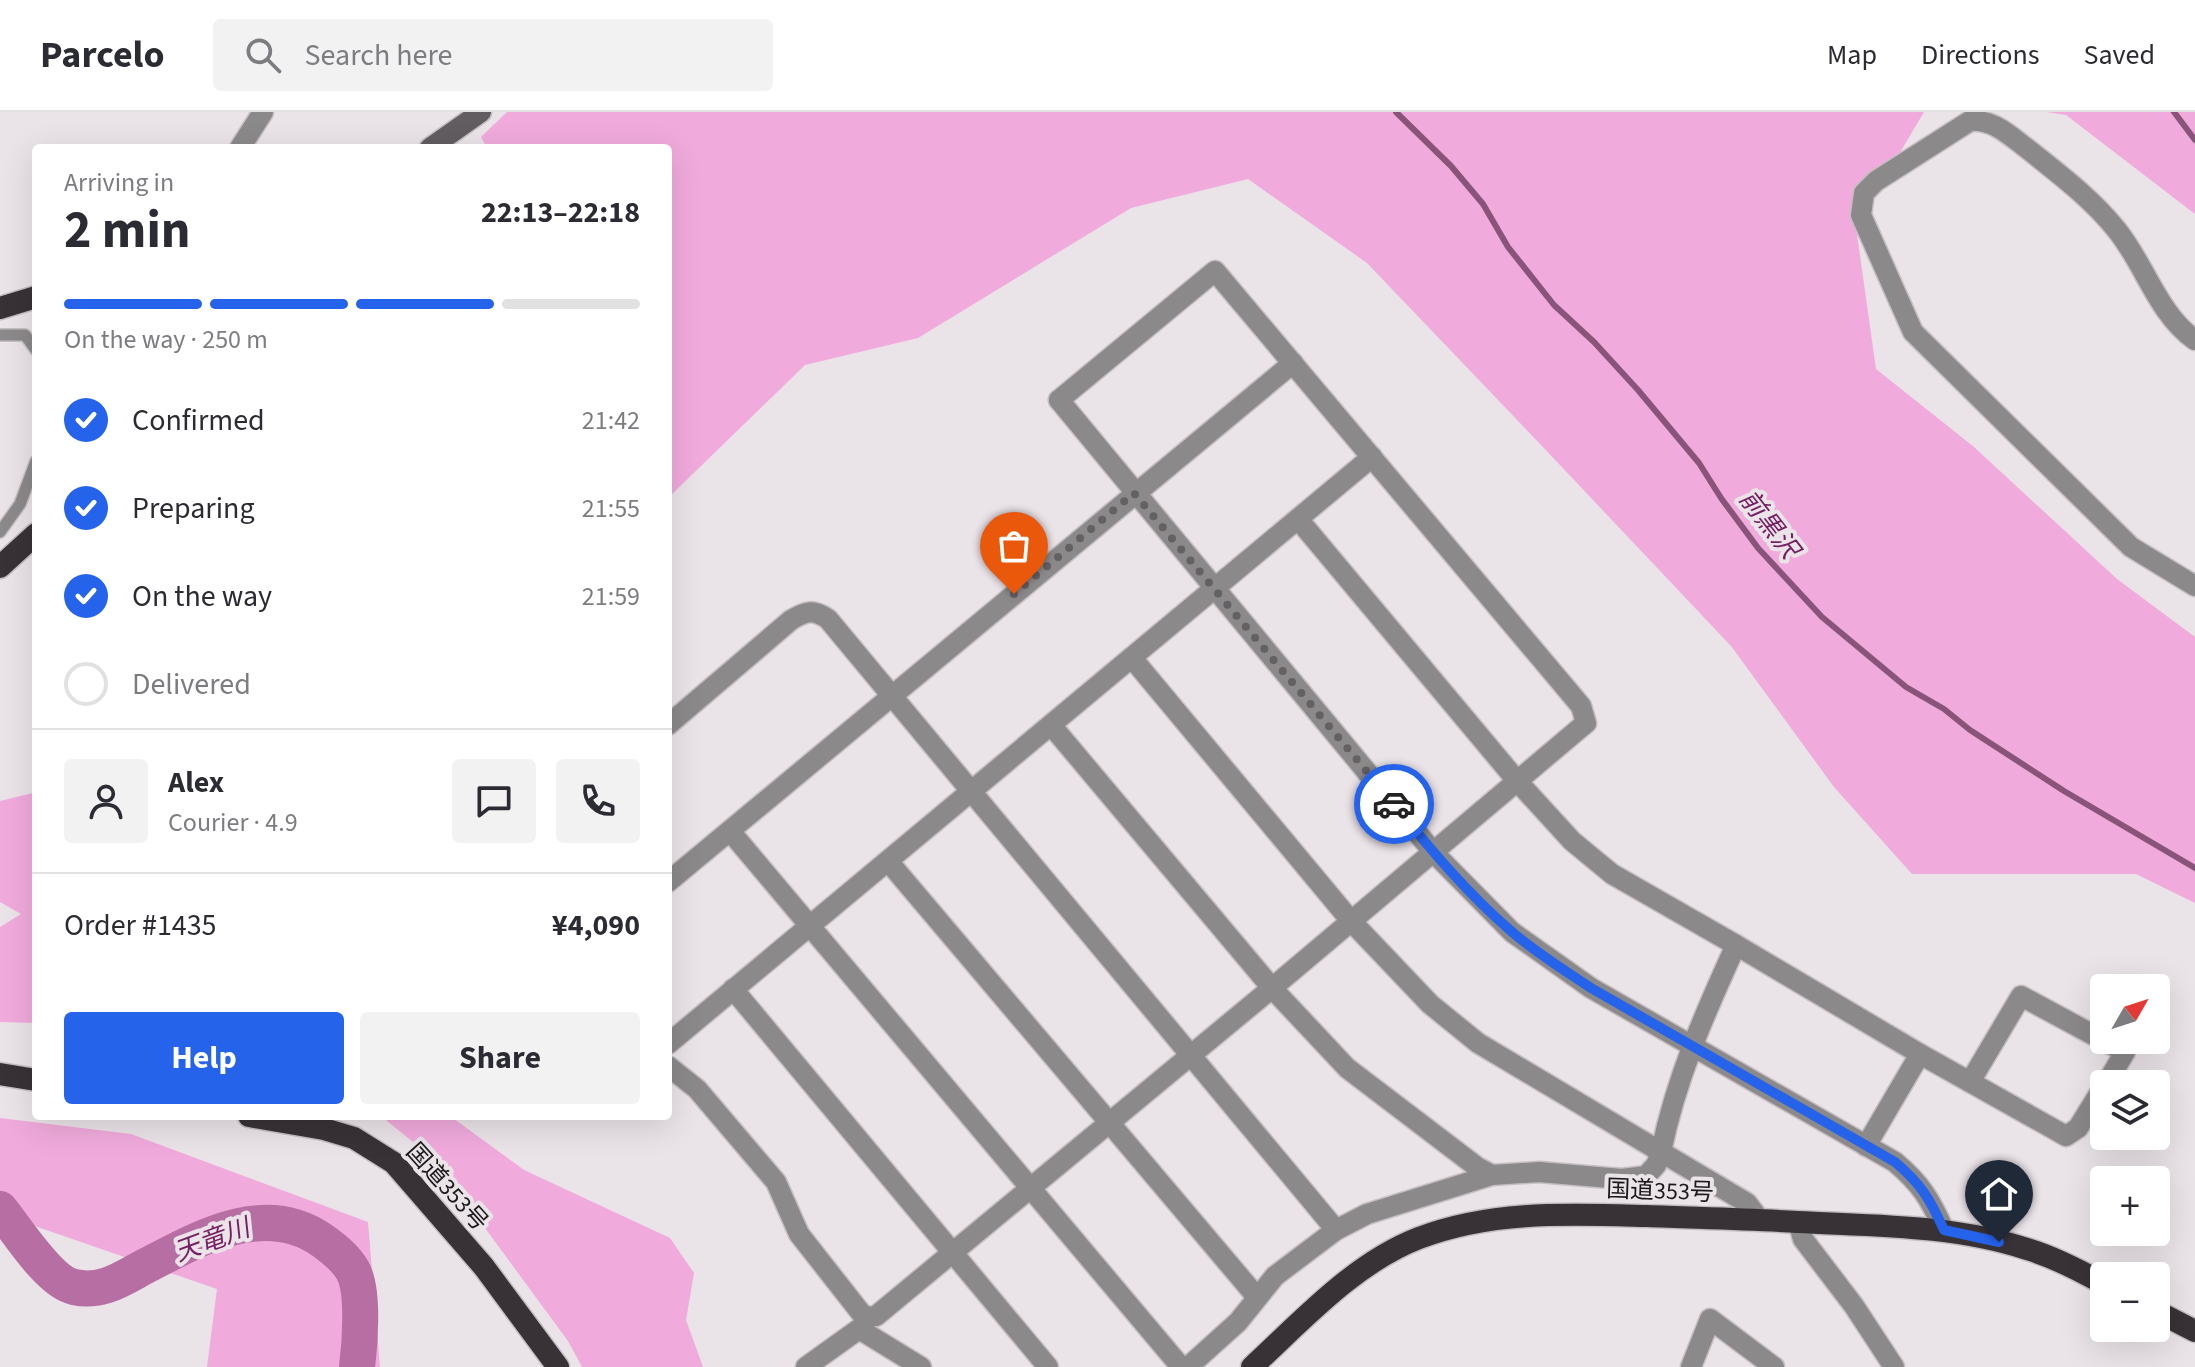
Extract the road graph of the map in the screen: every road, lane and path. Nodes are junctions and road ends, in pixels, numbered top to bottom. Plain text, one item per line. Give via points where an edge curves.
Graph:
1 (263, 112) edge
2 (481, 112) edge
3 (243, 144) edge
4 (436, 144) edge
5 (32, 298) edge
6 (0, 308) edge
7 (0, 335) edge
8 (2195, 340) edge
9 (32, 345) edge
10 (1293, 363) junction
11 (1372, 457) junction
12 (32, 472) edge
13 (1134, 493) junction
14 (1298, 519) junction
15 (0, 532) edge
16 (32, 538) edge
17 (0, 567) edge
18 (2195, 586) edge
19 (1215, 590) junction
20 (1132, 658) junction
21 (893, 696) junction
22 (672, 722) edge
23 (1051, 725) junction
24 (1518, 782) junction
25 (970, 792) junction
26 (730, 831) junction
27 (1434, 853) junction
28 (888, 861) junction
29 (672, 879) edge
30 (1351, 921) junction
31 (809, 926) junction
32 (1736, 945) junction
33 (1272, 988) junction
34 (733, 989) junction
35 (672, 1041) edge
36 (1691, 1046) junction
37 (1920, 1054) junction
38 (1191, 1055) junction
39 (672, 1069) edge
40 (2114, 1070) edge
41 (0, 1074) edge
42 (32, 1079) edge
43 (1970, 1082) junction
44 (2090, 1109) edge
45 (272, 1120) edge
46 (1111, 1122) junction
47 (1866, 1146) junction
48 (1661, 1152) junction
49 (1492, 1175) junction
50 (1032, 1188) junction
51 (1759, 1219) junction
52 (1798, 1222) junction
53 (1336, 1230) junction
54 (1944, 1230) junction
55 (954, 1253) junction
56 (2090, 1276) edge
57 (1256, 1296) junction
58 (2170, 1318) edge
59 (2195, 1331) edge
60 (558, 1367) edge
61 (806, 1367) edge
62 (921, 1367) edge
63 (1048, 1367) edge
64 (1181, 1367) edge
65 (1188, 1367) edge
66 (1252, 1367) edge
67 (1691, 1367) edge
68 (1774, 1367) edge
69 (1894, 1367) edge

1 - 3 street
2 - 4 main road
5 - 6 highway
7 - 9 lane via 25,335
8 - 18 street via 2165,309 2118,231 2080,190 1983,120 1970,121 1864,193 1861,215 1913,332 2131,547
10 - 11 street
10 - 13 street
10 - 13 street via 1215,271 1059,400
11 - 14 street
11 - 24 street via 1585,713 1582,729
12 - 15 lane via 20,504
13 - 19 street
13 - 21 street
14 - 19 street
14 - 24 street
16 - 17 highway
19 - 20 street
19 - 27 street
20 - 23 street
20 - 30 street
21 - 22 street via 828,619 817,611 805,612
21 - 25 street
21 - 26 street
23 - 25 street
23 - 33 street
24 - 27 street
24 - 32 street via 1572,841 1612,874
25 - 28 street
25 - 38 street
26 - 29 street
26 - 31 street
27 - 30 street
27 - 36 street via 1512,932 1591,988
28 - 31 street
28 - 46 street
30 - 33 street
30 - 48 street via 1430,1004 1478,1043
31 - 34 street
31 - 50 street
32 - 36 street
32 - 37 street
33 - 38 street
33 - 49 street via 1347,1068
34 - 35 street
34 - 55 street
36 - 47 street
36 - 48 street
37 - 43 street
37 - 47 street
38 - 46 street
38 - 53 street
39 - 55 street via 697,1089 776,1182 799,1234 867,1317 882,1312
40 - 43 street via 2125,1052 2021,996
41 - 42 highway
43 - 44 street via 2066,1136
45 - 60 highway, 国道353号 via 354,1138 394,1163 484,1267
46 - 50 street
46 - 57 street
47 - 54 street via 1918,1182
48 - 49 street via 1646,1176
48 - 51 street via 1747,1203
49 - 53 street via 1367,1214
50 - 55 street
50 - 64 street
51 - 52 highway, 国道353号
51 - 66 highway, 国道353号 via 1567,1214 1507,1216 1451,1226 1385,1254
52 - 54 highway, 国道353号
52 - 69 street via 1803,1239
53 - 57 street
54 - 56 highway, 国道353号 via 2026,1248
55 - 63 street
57 - 65 street via 1238,1322
58 - 59 highway
61 - 62 street via 859,1329
67 - 68 street via 1710,1319

